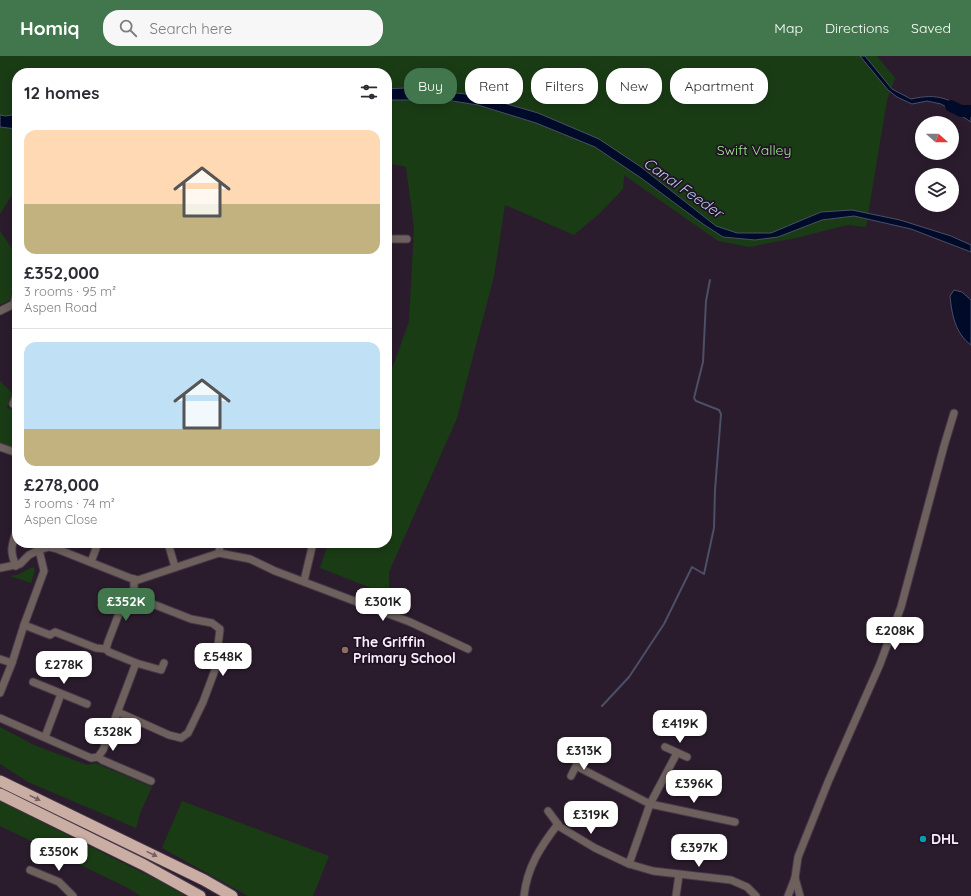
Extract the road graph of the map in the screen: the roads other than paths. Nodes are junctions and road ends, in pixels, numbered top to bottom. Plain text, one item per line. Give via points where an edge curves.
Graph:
1 (392, 239) edge
2 (407, 239) dead end
3 (12, 307) edge
4 (0, 310) edge
5 (954, 413) dead end
6 (0, 447) edge
7 (12, 451) edge
8 (12, 543) edge
9 (46, 548) edge
10 (53, 548) edge
11 (96, 548) edge
12 (169, 548) edge
13 (220, 548) edge
14 (312, 548) edge
15 (39, 550) junction
16 (219, 553) junction
17 (91, 562) junction
18 (16, 566) junction
19 (175, 567) junction
20 (0, 568) edge
21 (134, 579) junction
22 (304, 581) junction
23 (134, 590) junction
24 (24, 625) junction
25 (106, 649) junction
26 (468, 649) dead end
27 (0, 659) edge
28 (12, 663) junction
29 (136, 663) junction
30 (164, 663) dead end
31 (33, 682) dead end
32 (0, 693) edge
33 (62, 694) junction
34 (87, 704) dead end
35 (118, 712) junction
36 (0, 718) edge
37 (46, 737) junction
38 (665, 747) dead end
39 (677, 753) junction
40 (581, 756) dead end
41 (98, 757) junction
42 (687, 757) dead end
43 (576, 766) junction
44 (571, 776) dead end
45 (151, 780) dead end
46 (0, 781) edge
47 (0, 794) edge
48 (650, 804) junction
49 (548, 811) dead end
50 (735, 822) dead end
51 (558, 824) junction
52 (629, 864) junction
53 (30, 870) dead end
54 (679, 875) junction
55 (795, 878) junction
56 (73, 896) edge
57 (200, 896) edge
58 (232, 896) edge
59 (524, 896) edge
60 (676, 896) edge
61 (757, 896) edge
62 (788, 896) edge
63 (800, 896) edge

1 - 2 street
3 - 4 street
5 - 55 street via 901,607 880,664 798,857
6 - 7 street
8 - 18 street via 12,555
9 - 15 street
10 - 17 street
11 - 17 street
12 - 19 street
13 - 16 street
14 - 22 street
15 - 18 street
15 - 24 street via 44,572
16 - 19 street
16 - 22 street via 250,558 275,571
17 - 21 street
18 - 20 street
19 - 21 street via 138,580
21 - 23 street
22 - 26 street via 396,616
23 - 25 street via 126,595
23 - 35 street via 134,594 140,599 191,619 216,625 220,629 215,670 188,733 181,738
24 - 25 street via 50,635 55,632 96,648
24 - 28 street
25 - 29 street
27 - 28 street
28 - 32 street
29 - 30 street via 161,670
29 - 35 street
31 - 33 street
33 - 34 street
33 - 37 street
35 - 41 street
36 - 37 street
37 - 41 street via 91,758
38 - 39 street
39 - 42 street
39 - 48 street
40 - 43 street
41 - 45 street
43 - 44 street
43 - 48 street
46 -> 58 highway
47 - 57 highway via 144,865
48 - 50 street
48 - 52 street
49 - 51 street
51 - 52 street via 595,848
51 - 59 street via 542,844 531,867
52 - 54 street
53 - 56 street via 59,882
54 - 60 street
54 - 61 street via 731,880 747,887
55 - 62 street
55 - 63 street

